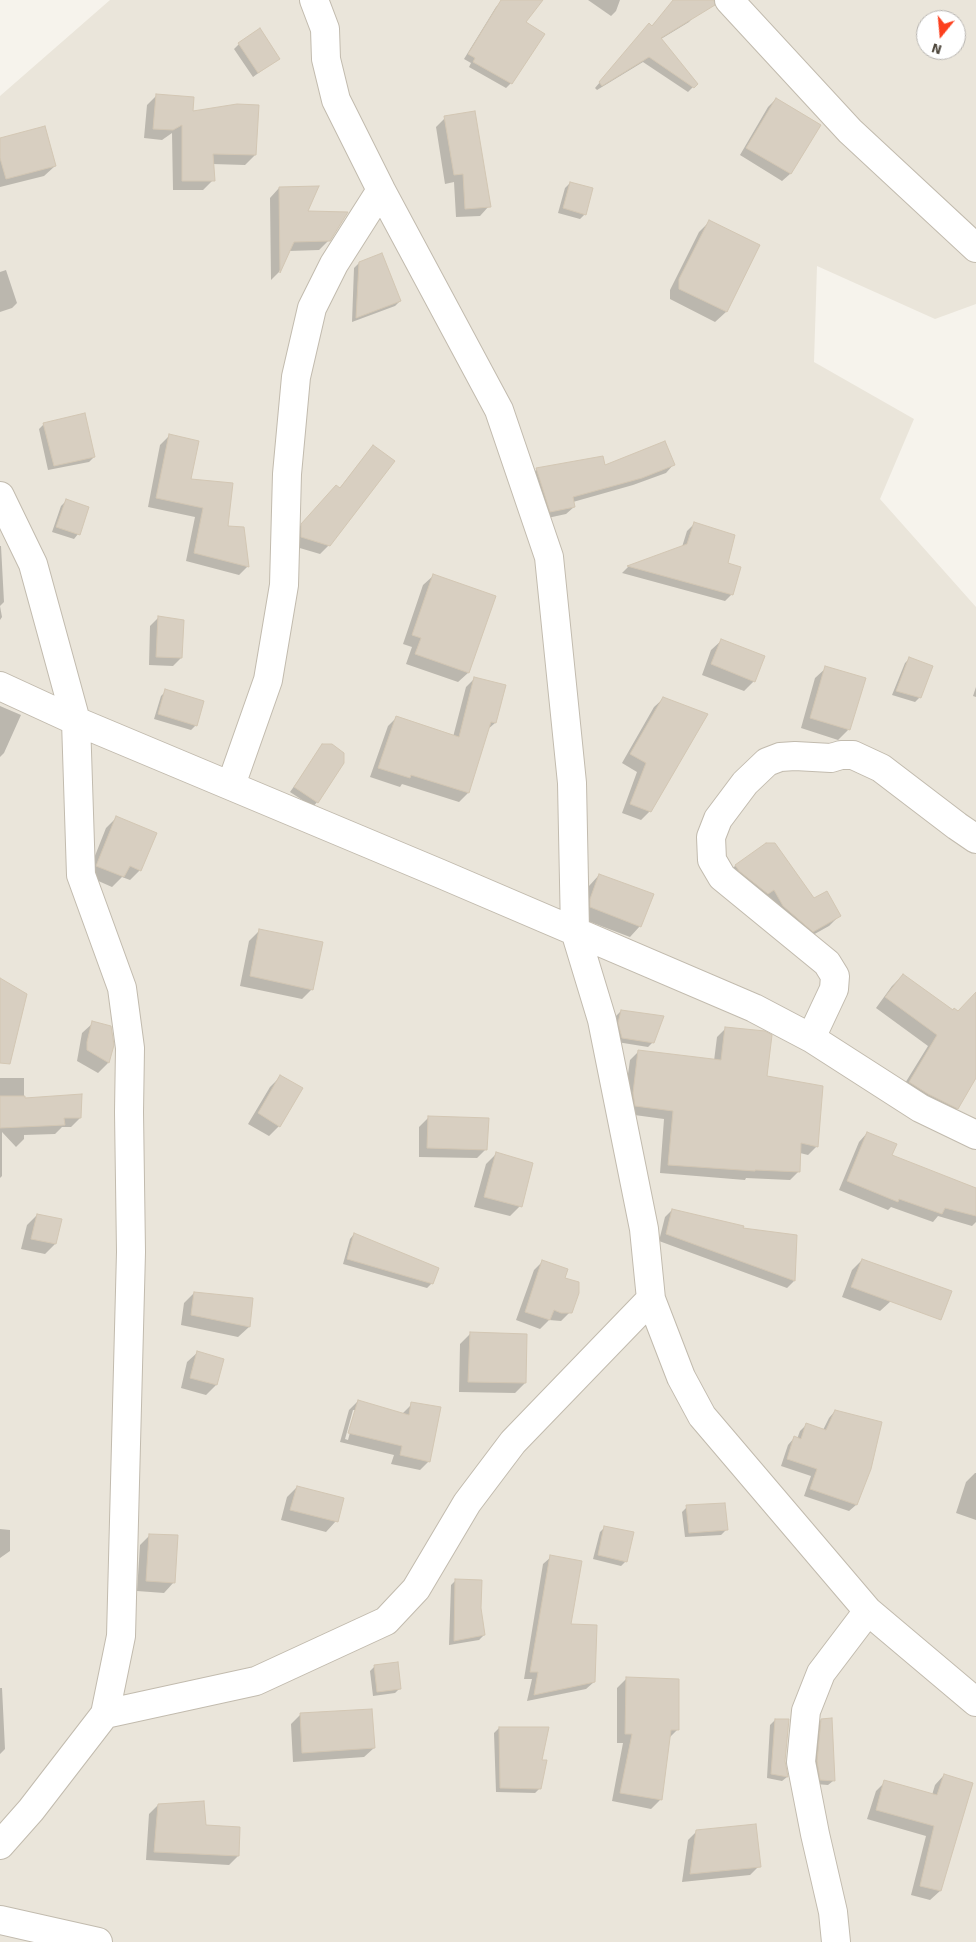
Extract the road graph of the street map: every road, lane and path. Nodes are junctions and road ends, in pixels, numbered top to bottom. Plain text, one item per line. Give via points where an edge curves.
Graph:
1 (314, 0) edge
2 (729, 0) edge
3 (381, 190) junction
4 (976, 248) edge
5 (0, 496) edge
6 (0, 686) edge
7 (76, 721) junction
8 (231, 785) junction
9 (976, 839) edge
10 (575, 931) junction
11 (811, 1038) junction
12 (976, 1135) edge
13 (651, 1300) junction
14 (868, 1611) junction
15 (976, 1702) edge
16 (105, 1714) junction
17 (0, 1845) edge
18 (0, 1920) edge
19 (98, 1942) edge
20 (836, 1942) edge

1 - 3 street via 325,29 326,60 336,100
2 - 4 street via 850,131
3 - 8 street via 334,264 312,308 296,377 287,474 284,585 270,670
3 - 10 street via 499,410 549,557 572,783
5 - 7 street via 34,564
6 - 7 street
7 - 8 street
7 - 16 street via 82,875 122,988 130,1048 131,1252 121,1636
8 - 10 street
9 - 11 street via 881,768 853,755 780,757 767,762 745,783 718,819 711,836 712,860 722,877 827,963 835,976 834,989
10 - 11 street via 754,1008
10 - 13 street via 602,1020 644,1229
11 - 12 street via 920,1108
13 - 14 street via 681,1377 702,1416
13 - 16 street via 513,1442 468,1503 416,1589 386,1621 256,1681
14 - 15 street
14 - 20 street via 822,1673 806,1711 802,1762 833,1912
16 - 17 street
18 - 19 street

